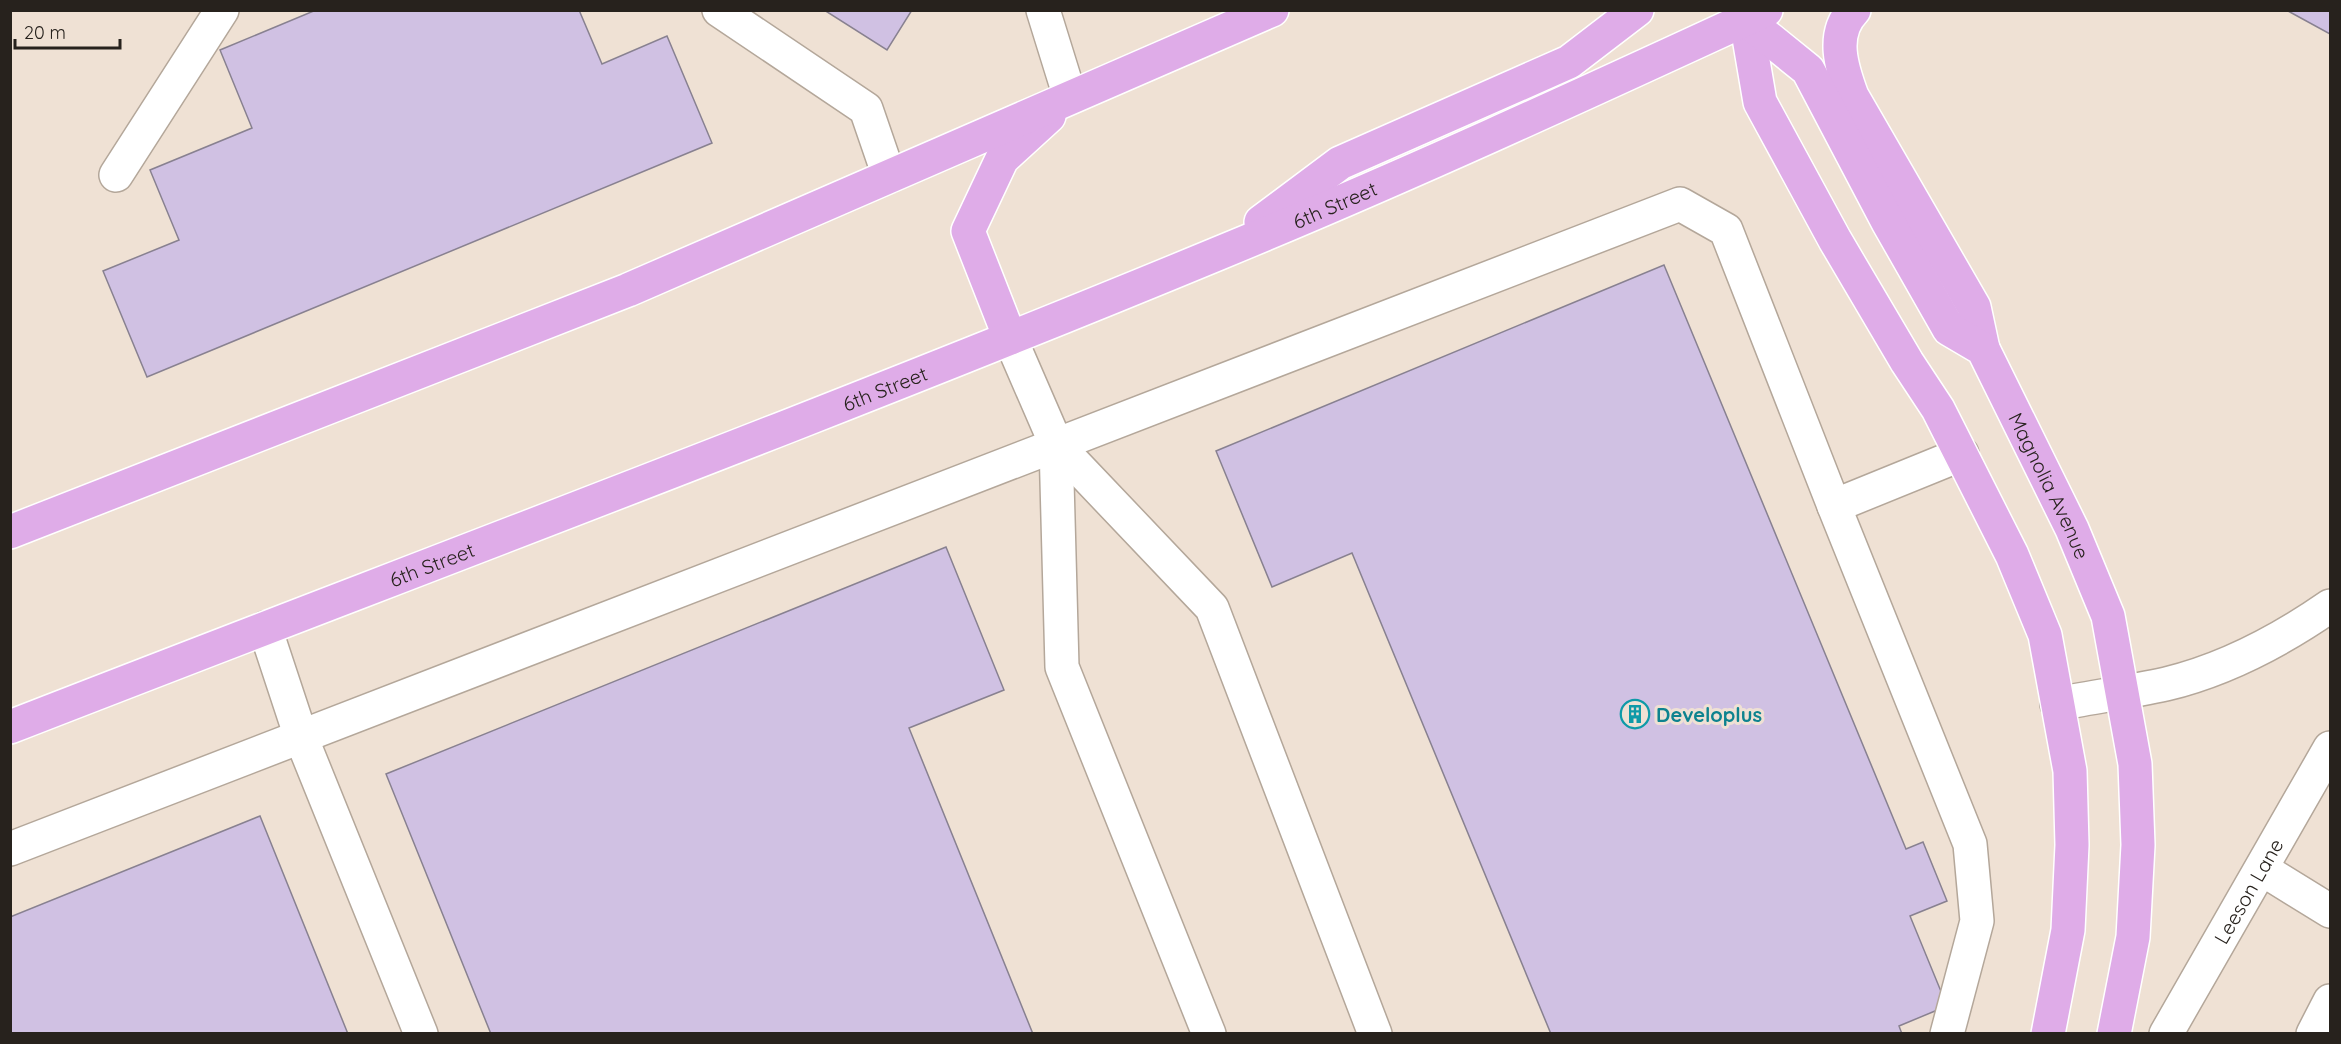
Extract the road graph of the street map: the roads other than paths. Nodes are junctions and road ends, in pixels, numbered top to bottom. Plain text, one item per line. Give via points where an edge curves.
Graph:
1 (222, 10) edge
2 (720, 10) edge
3 (1043, 10) edge
4 (1272, 10) edge
5 (1637, 10) edge
6 (1854, 10) edge
7 (1750, 13) edge
8 (1070, 97) junction
9 (116, 175) dead end
10 (889, 176) junction
11 (1221, 252) junction
12 (1010, 338) junction
13 (1983, 349) junction
14 (1056, 444) junction
15 (1962, 454) junction
16 (1834, 506) junction
17 (10, 532) edge
18 (2331, 606) edge
19 (265, 628) junction
20 (2122, 692) junction
21 (2057, 704) junction
22 (10, 727) edge
23 (301, 737) junction
24 (2331, 748) edge
25 (10, 849) edge
26 (2262, 869) junction
27 (2331, 911) edge
28 (2331, 1001) edge
29 (421, 1034) edge
30 (1209, 1034) edge
31 (1375, 1034) edge
32 (1947, 1034) edge
33 (2048, 1034) edge
34 (2114, 1034) edge
35 (2166, 1034) edge
36 (2313, 1034) edge

1 - 9 street
2 - 10 street via 866,109
3 - 8 street
4 - 8 main road
5 - 11 main road via 1569,62 1340,163
6 - 13 main road, Magnolia Avenue via 1839,39 1841,65 1852,96 1974,307
7 - 11 main road, 6th Street via 1414,171
7 - 13 main road via 1808,70 1949,328
7 - 15 main road via 1760,102 1835,240
8 - 10 main road
8 - 12 main road via 1002,159 968,231
10 - 17 main road via 628,290
11 - 12 main road, 6th Street
12 - 14 street
12 - 19 main road, 6th Street
13 - 20 main road, Magnolia Avenue via 2072,529 2108,616
14 - 16 street via 1680,204 1726,230
14 - 23 street
14 - 30 street via 1062,667
14 - 31 street via 1212,608
15 - 16 street
15 - 21 main road via 2012,555 2045,635
16 - 32 street via 1970,844 1977,921
18 - 20 street via 2299,628 2234,661 2168,684
19 - 22 main road, 6th Street
19 - 23 street
20 - 21 street
20 - 34 main road, Magnolia Avenue via 2135,764 2138,845 2133,937
21 - 33 main road via 2070,771 2072,845 2068,930
23 - 25 street
23 - 29 street
24 - 26 street, Leeson Lane
26 - 27 street
26 - 35 street, Leeson Lane
28 - 36 street

